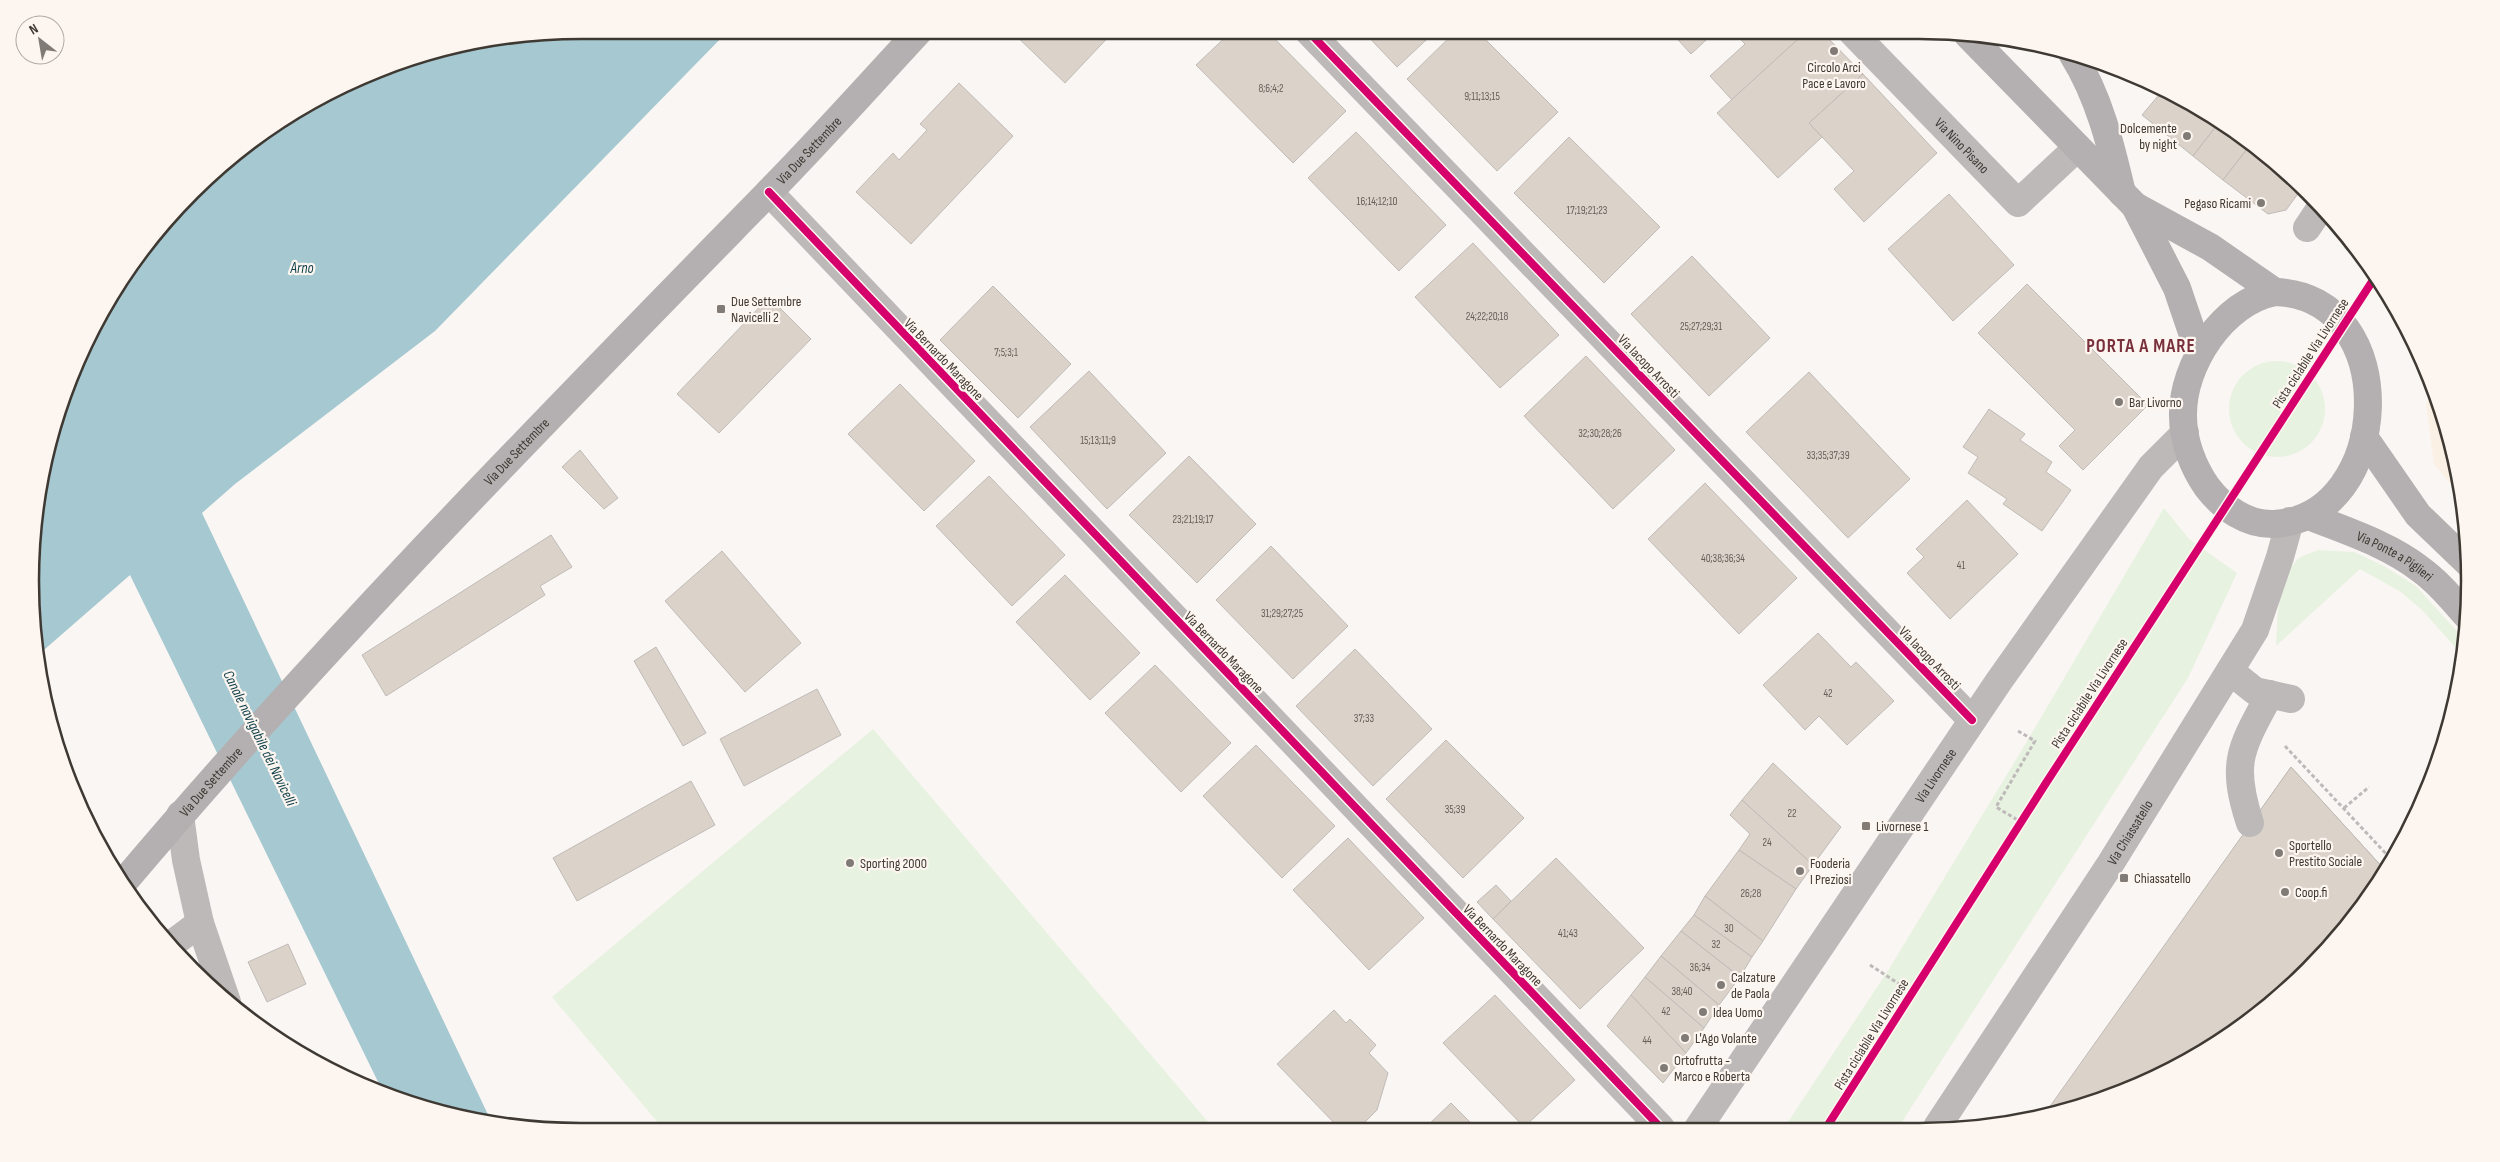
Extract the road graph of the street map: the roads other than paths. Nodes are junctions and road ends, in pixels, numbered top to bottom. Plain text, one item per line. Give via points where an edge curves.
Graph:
1 (912, 39) edge
2 (1316, 39) edge
3 (1859, 39) edge
4 (1974, 42) edge
5 (2077, 63) edge
6 (2077, 148) junction
7 (769, 192) junction
8 (2129, 200) junction
9 (2275, 292) junction
10 (2199, 353) junction
11 (2185, 433) junction
12 (2364, 437) junction
13 (2299, 518) junction
14 (2460, 556) edge
15 (2460, 609) edge
16 (2230, 671) junction
17 (1972, 720) junction
18 (180, 815) junction
19 (2250, 822) dead end
20 (127, 878) edge
21 (200, 923) junction
22 (175, 941) edge
23 (222, 988) edge
24 (1940, 1122) edge
25 (1656, 1123) edge
26 (1701, 1123) edge

1 - 7 main road, Via Due Settembre
2 - 17 street, Via Iacopo Arrosti
3 - 6 street, Via Nino Pisano via 2018,203
4 - 6 main road
5 - 8 main road via 2094,97
6 - 8 main road
7 - 18 main road, Via Due Settembre via 338,640
7 - 25 street, Via Bernardo Maragone
8 - 9 main road via 2210,247
8 - 10 main road via 2177,288
9 - 10 main road via 2260,294 2238,306
9 - 12 main road via 2308,297 2334,312 2346,327 2359,352 2366,384 2368,416
10 - 11 main road via 2185,399
11 - 13 main road via 2194,465 2204,482 2231,511 2271,524
11 - 17 street, Via Livornese via 2151,467
12 - 13 main road via 2347,481 2330,502
12 - 14 main road via 2418,515
13 - 15 main road, Via Ponte a Piglieri via 2368,540 2408,561 2436,582
13 - 16 street, Via Chiassatello via 2280,557 2255,630
16 - 19 street via 2273,703 2243,746 2238,770
16 - 24 street, Via Chiassatello via 2109,866
17 - 26 street, Via Livornese
18 - 20 main road, Via Due Settembre
18 - 21 street
21 - 22 street
21 - 23 street

